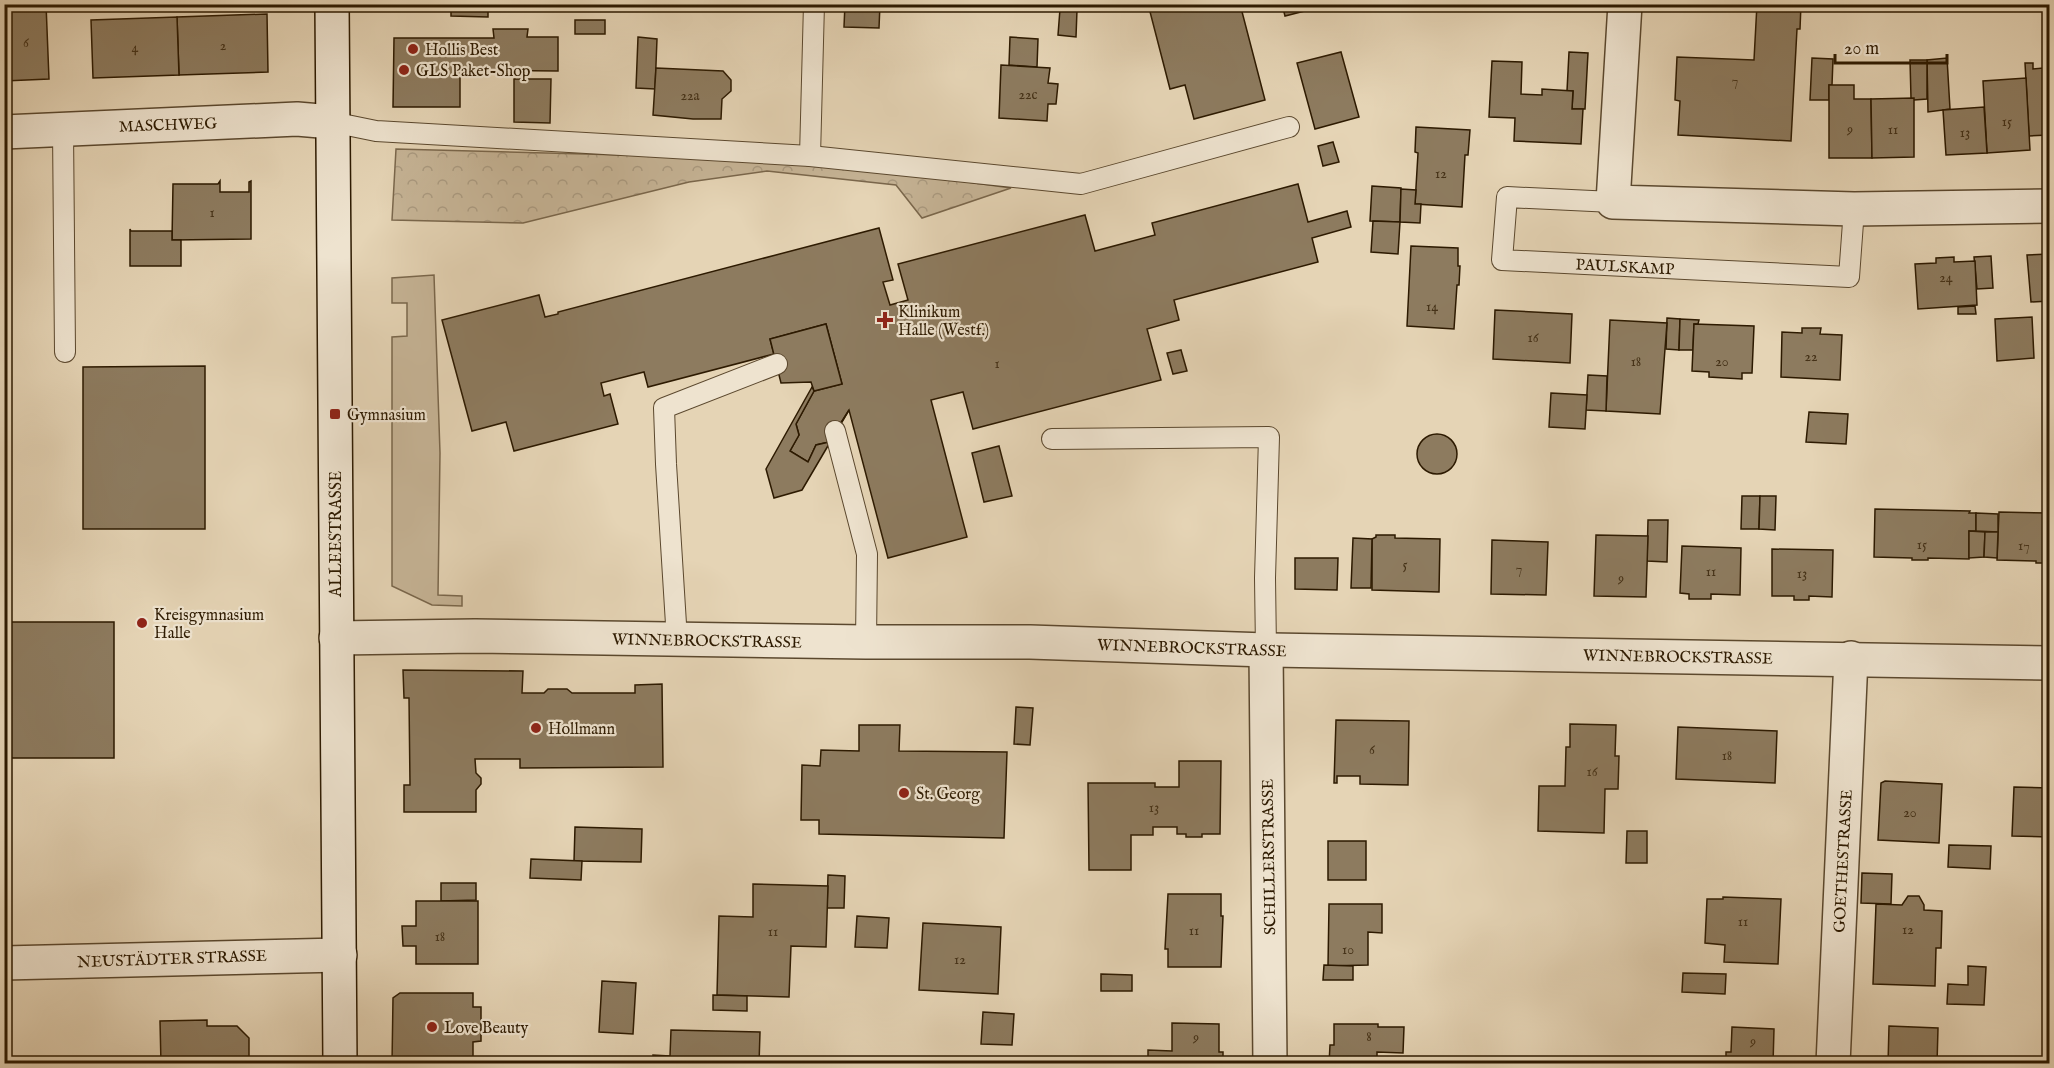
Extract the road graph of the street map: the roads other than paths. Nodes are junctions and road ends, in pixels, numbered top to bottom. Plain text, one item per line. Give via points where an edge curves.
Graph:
1 (332, 4) edge
2 (814, 4) edge
3 (1625, 4) edge
4 (332, 122) junction
5 (1289, 127) dead end
6 (63, 129) junction
7 (4, 132) edge
8 (810, 156) junction
9 (1613, 202) junction
10 (2049, 206) edge
11 (1854, 209) junction
12 (65, 352) dead end
13 (777, 364) dead end
14 (835, 431) dead end
15 (1052, 439) dead end
16 (336, 638) junction
17 (677, 640) junction
18 (866, 642) junction
19 (1266, 650) junction
20 (1851, 658) junction
21 (2049, 663) edge
22 (340, 955) junction
23 (4, 963) edge
24 (340, 1064) edge
25 (1270, 1064) edge
26 (1833, 1064) edge

1 - 4 street, ALLEESTRASSE
2 - 8 lane
3 - 9 street
4 - 6 street, MASCHWEG via 297,119
4 - 8 lane via 375,131
4 - 16 street, ALLEESTRASSE
5 - 8 lane via 1081,184
6 - 7 street, MASCHWEG
6 - 12 lane
9 - 11 street, PAULSKAMP
9 - 11 lane, PAULSKAMP via 1506,197 1502,260 1849,277
10 - 11 street, PAULSKAMP
13 - 17 lane via 664,408
14 - 18 lane via 867,554
15 - 19 lane via 1269,437
16 - 17 street, WINNEBROCKSTRASSE
16 - 22 street, ALLEESTRASSE
17 - 18 street, WINNEBROCKSTRASSE
18 - 19 street, WINNEBROCKSTRASSE via 1030,642
19 - 20 street, WINNEBROCKSTRASSE
19 - 25 street, SCHILLERSTRASSE
20 - 21 street, WINNEBROCKSTRASSE
20 - 26 street, GOETHESTRASSE
22 - 23 street, NEUSTÄDTER STRASSE
22 - 24 street, ALLEESTRASSE

